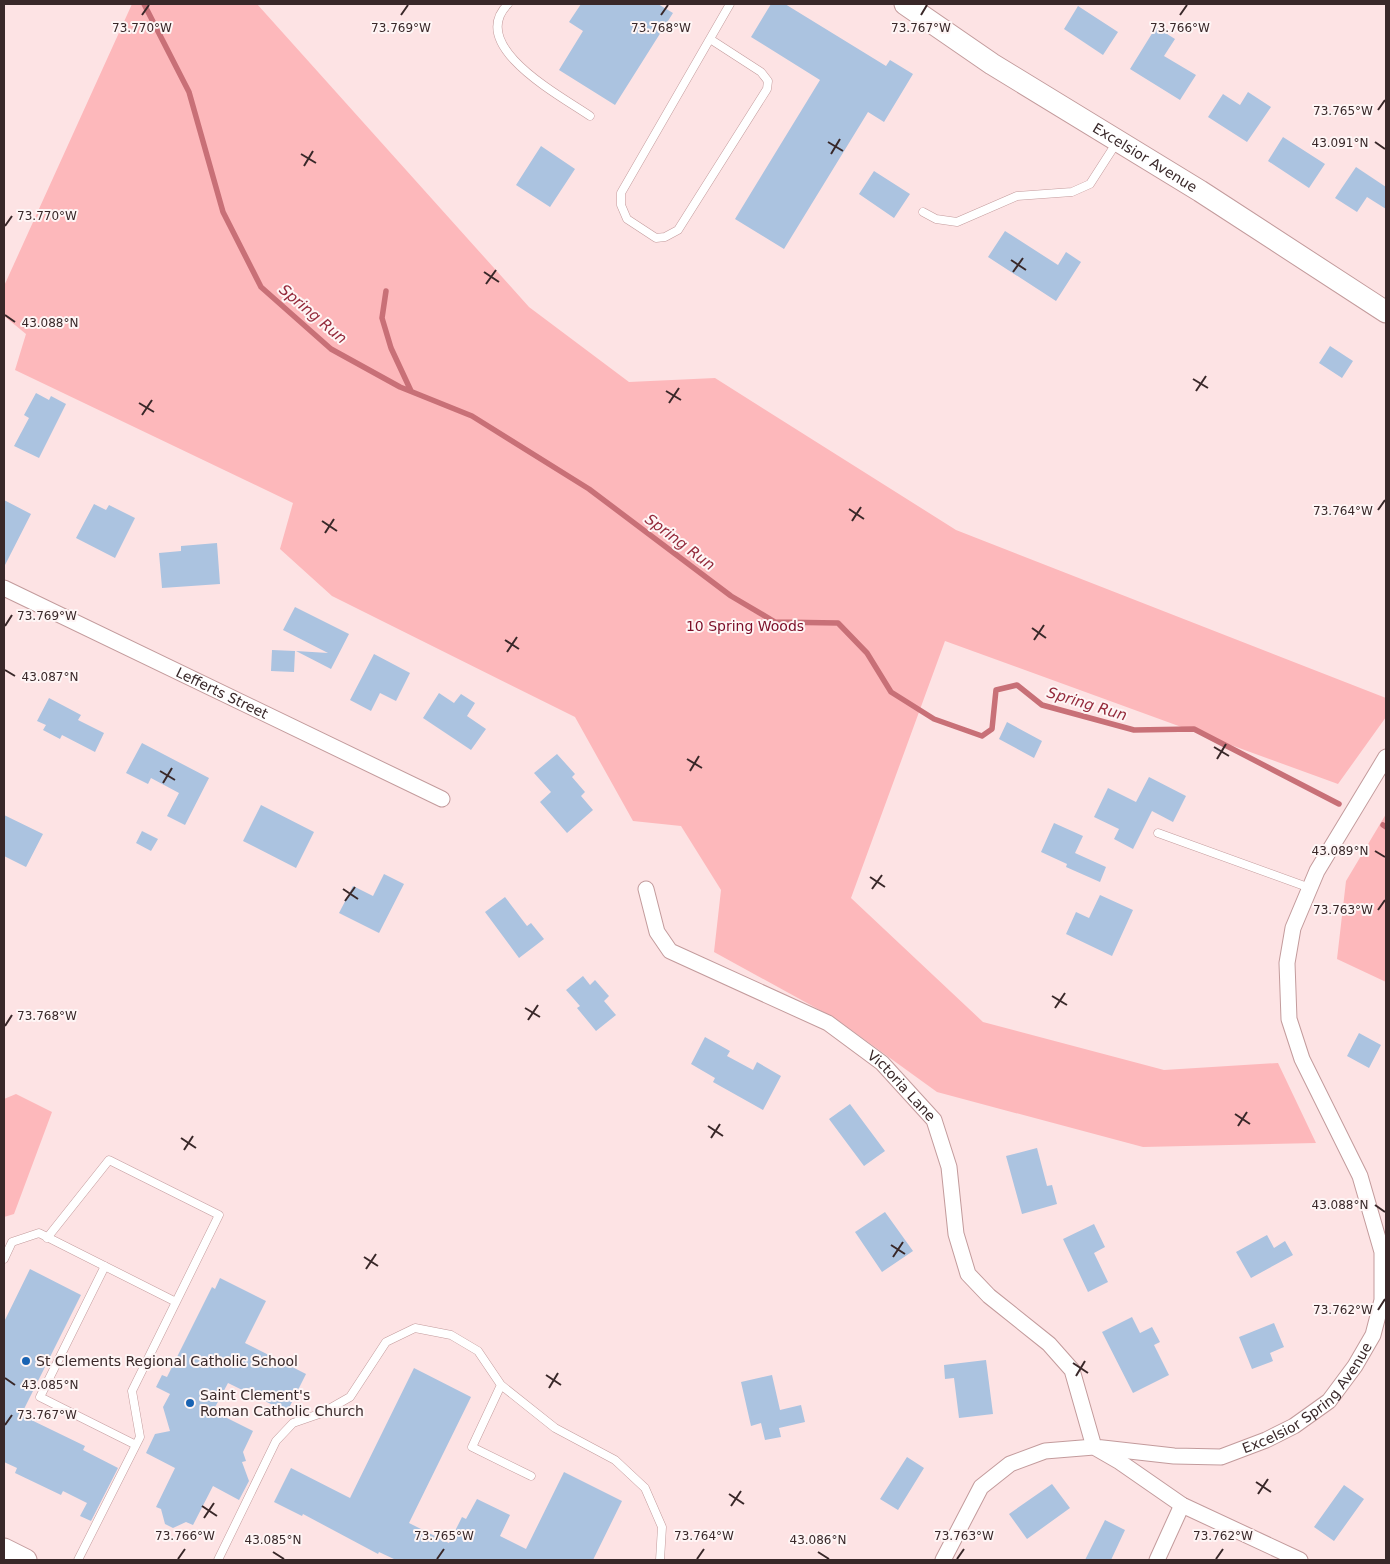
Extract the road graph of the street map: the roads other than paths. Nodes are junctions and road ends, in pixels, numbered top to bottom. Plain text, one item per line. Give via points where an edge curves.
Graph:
1 (508, 4) edge
2 (730, 4) edge
3 (905, 4) edge
4 (710, 39) junction
5 (590, 116) dead end
6 (1118, 140) junction
7 (923, 212) dead end
8 (1386, 312) edge
9 (4, 588) edge
10 (1386, 757) edge
11 (442, 799) dead end
12 (1158, 833) dead end
13 (1310, 888) junction
14 (646, 890) dead end
15 (47, 1238) junction
16 (4, 1260) edge
17 (105, 1266) junction
18 (176, 1302) junction
19 (501, 1385) junction
20 (136, 1445) junction
21 (1094, 1447) junction
22 (531, 1476) dead end
23 (1182, 1506) junction
24 (4, 1549) edge
25 (26, 1560) edge
26 (78, 1560) edge
27 (218, 1560) edge
28 (660, 1560) edge
29 (943, 1560) edge
30 (1157, 1560) edge
31 (1300, 1560) edge

1 - 5 lane via 501,10 497,21 498,38 506,53 539,82
2 - 4 lane
3 - 6 street, Excelsior Avenue via 992,64
4 - 4 lane via 621,193 621,205 627,219 656,238 665,238 678,230 767,89 768,82 761,72
6 - 7 lane via 1090,184 1072,192 1017,196 956,222 936,219
6 - 8 street, Excelsior Avenue
9 - 11 street, Lefferts Street
10 - 13 street, Excelsior Spring Avenue
12 - 13 lane
13 - 21 street, Excelsior Spring Avenue via 1293,928 1287,963 1289,1019 1302,1059 1360,1176 1382,1252 1382,1300 1373,1335 1329,1401 1294,1426 1266,1440 1221,1457 1174,1456
14 - 21 street, Victoria Lane via 657,932 670,951 828,1023 882,1063 934,1120 949,1167 956,1234 968,1274 989,1296 1049,1344 1072,1370
15 - 16 lane via 38,1233 12,1242
15 - 17 lane
15 - 18 lane via 109,1160 219,1215
17 - 18 lane
17 - 20 lane via 40,1397
18 - 20 lane via 132,1391 140,1437
19 - 22 lane via 472,1447
19 - 27 lane via 478,1351 451,1335 415,1328 386,1342 350,1397 322,1413 293,1422 276,1441
19 - 28 lane via 555,1428 615,1460 645,1488 662,1528
20 - 26 lane
21 - 23 street
21 - 29 street, Excelsior Spring Avenue via 1045,1451 1010,1464 981,1487
23 - 30 street
23 - 31 street
24 - 25 street

